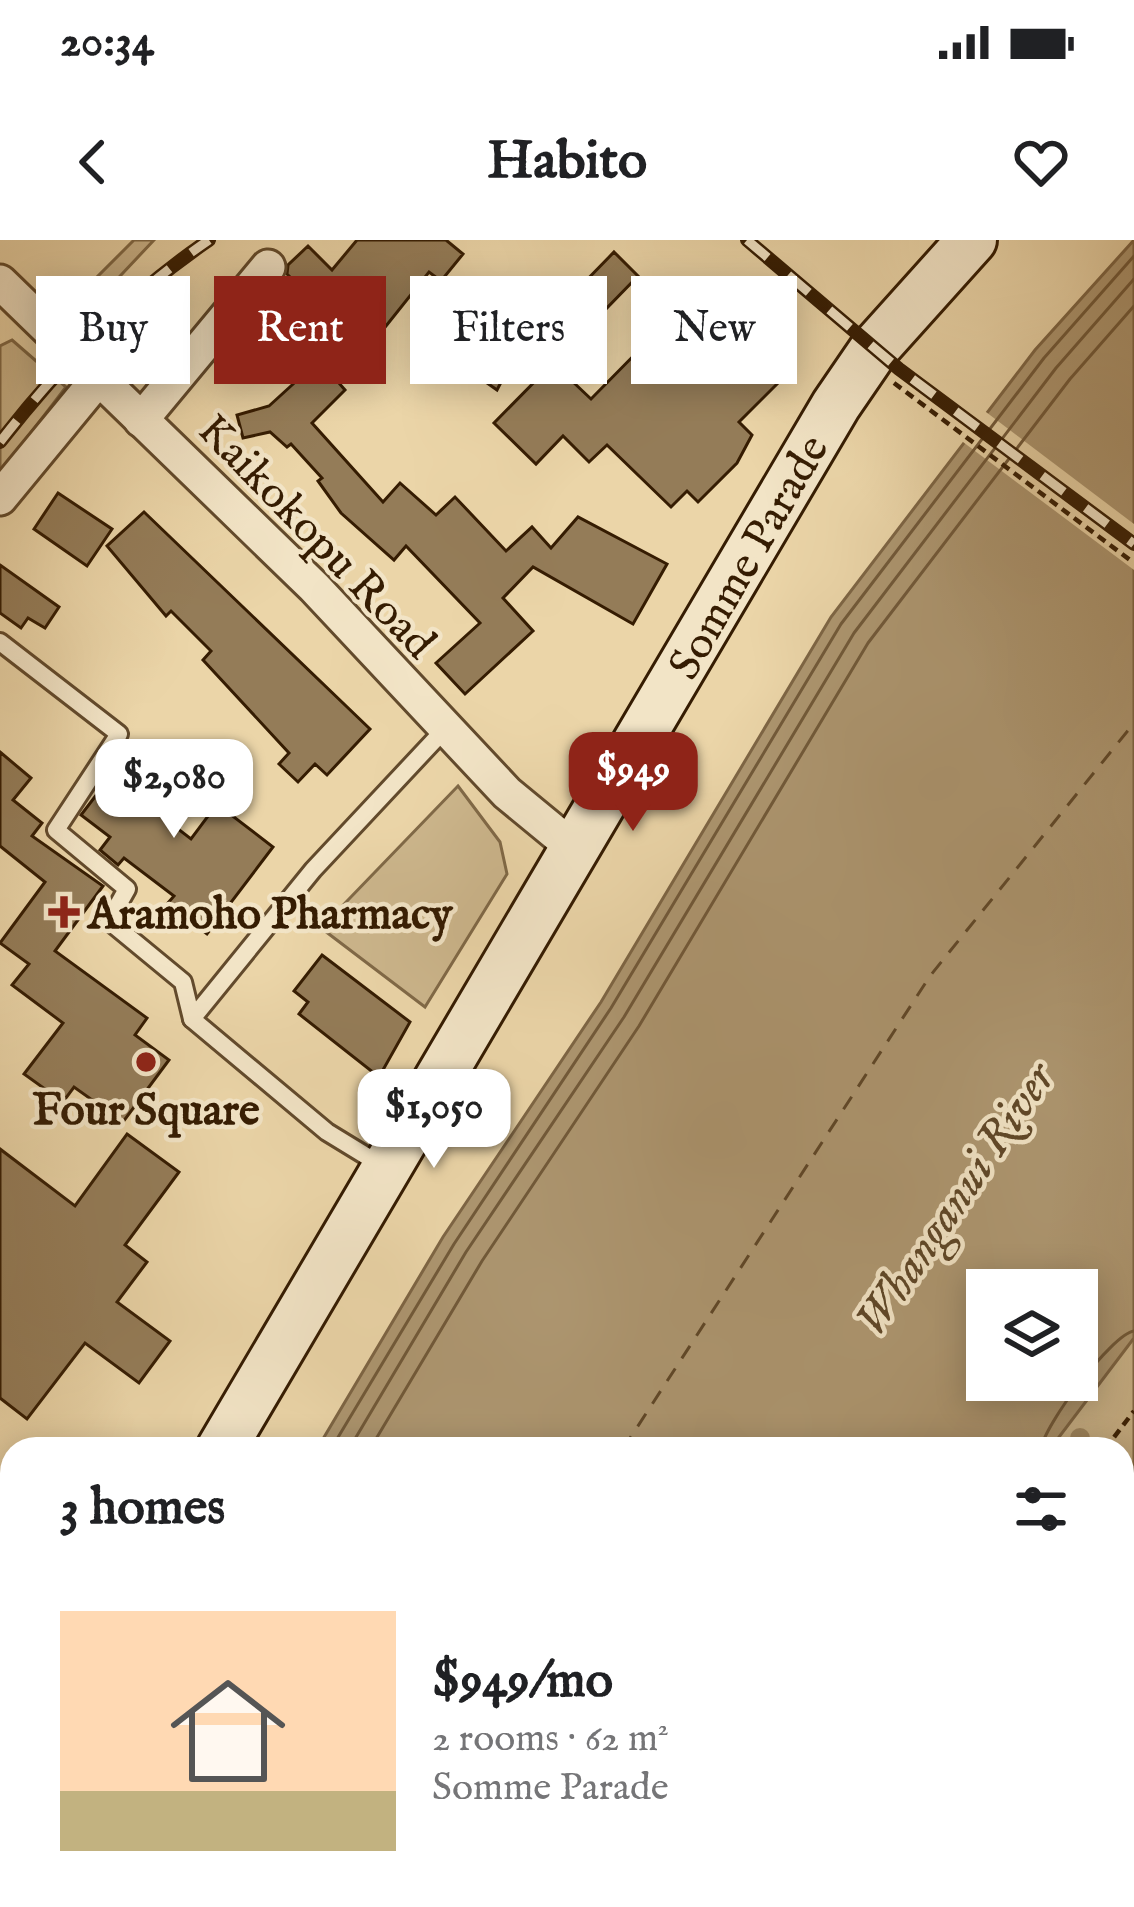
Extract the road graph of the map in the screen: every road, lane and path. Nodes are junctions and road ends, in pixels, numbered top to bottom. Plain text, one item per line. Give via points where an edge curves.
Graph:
1 (972, 240) edge
2 (268, 267) dead end
3 (4, 296) edge
4 (36, 324) edge
5 (894, 383) dead end
6 (94, 384) edge
7 (103, 384) edge
8 (140, 420) junction
9 (0, 498) edge
10 (1134, 563) edge
11 (0, 642) edge
12 (444, 730) junction
13 (575, 849) junction
14 (193, 1019) junction
15 (387, 1168) junction
16 (1134, 1411) edge
17 (228, 1437) edge
18 (1114, 1437) edge

1 - 13 main road, Somme Parade via 856,373
2 - 8 street
3 - 4 street, Kaikokopu Road
5 - 10 path
6 - 9 street
7 - 8 street, Kaikokopu Road
8 - 12 street, Kaikokopu Road via 314,587
11 - 14 lane via 119,734 56,830 127,889 110,921 183,982
12 - 13 street, Kaikokopu Road
12 - 14 lane via 313,870
13 - 15 main road, Somme Parade
14 - 15 lane via 328,1132
15 - 17 main road, Somme Parade
16 - 18 path

